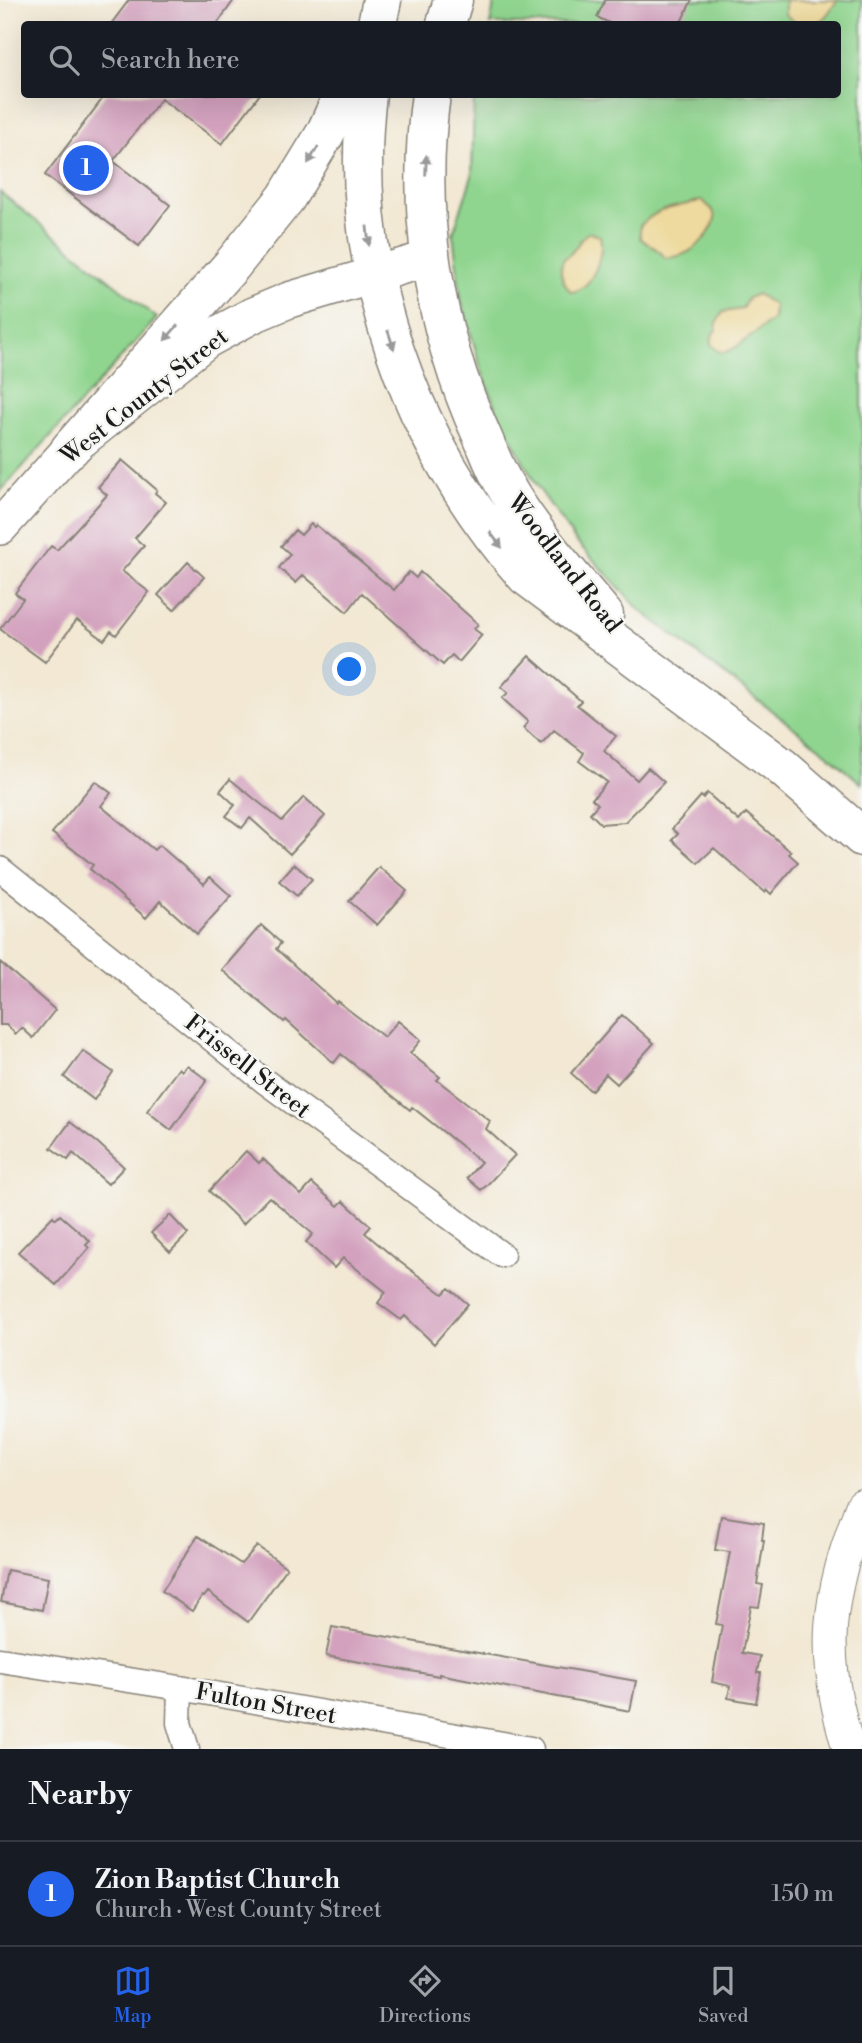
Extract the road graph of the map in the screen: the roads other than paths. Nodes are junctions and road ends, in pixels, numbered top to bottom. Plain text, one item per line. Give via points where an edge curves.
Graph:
1 (382, 0) edge
2 (453, 0) edge
3 (378, 21) edge
4 (447, 21) edge
5 (341, 98) edge
6 (367, 98) edge
7 (430, 98) edge
8 (430, 258) junction
9 (373, 274) junction
10 (70, 449) junction
11 (0, 527) edge
12 (646, 664) junction
13 (862, 836) edge
14 (0, 869) edge
15 (502, 1255) dead end
16 (862, 1505) edge
17 (0, 1660) edge
18 (180, 1688) junction
19 (520, 1748) edge
20 (187, 1749) edge
21 (849, 1749) edge

1 - 3 main road
2 - 4 main road
5 -> 10 main road via 286,198
6 -> 9 main road, Woodland Road via 364,184
8 -> 7 main road, Woodland Road via 425,182
8 - 9 main road, West County Street
8 - 12 main road, Woodland Road via 453,365 503,483 552,553
9 - 10 main road, West County Street via 289,300 207,340
9 -> 12 main road, Woodland Road via 387,329 419,414 449,471 495,540 526,576
10 - 11 main road, West County Street
12 - 13 main road, Woodland Road via 782,767
14 - 15 street, Frissell Street via 263,1080
16 - 21 street via 837,1579 830,1625 833,1682
17 - 18 street, Fulton Street
18 - 19 street, Fulton Street
18 - 20 street via 179,1723

